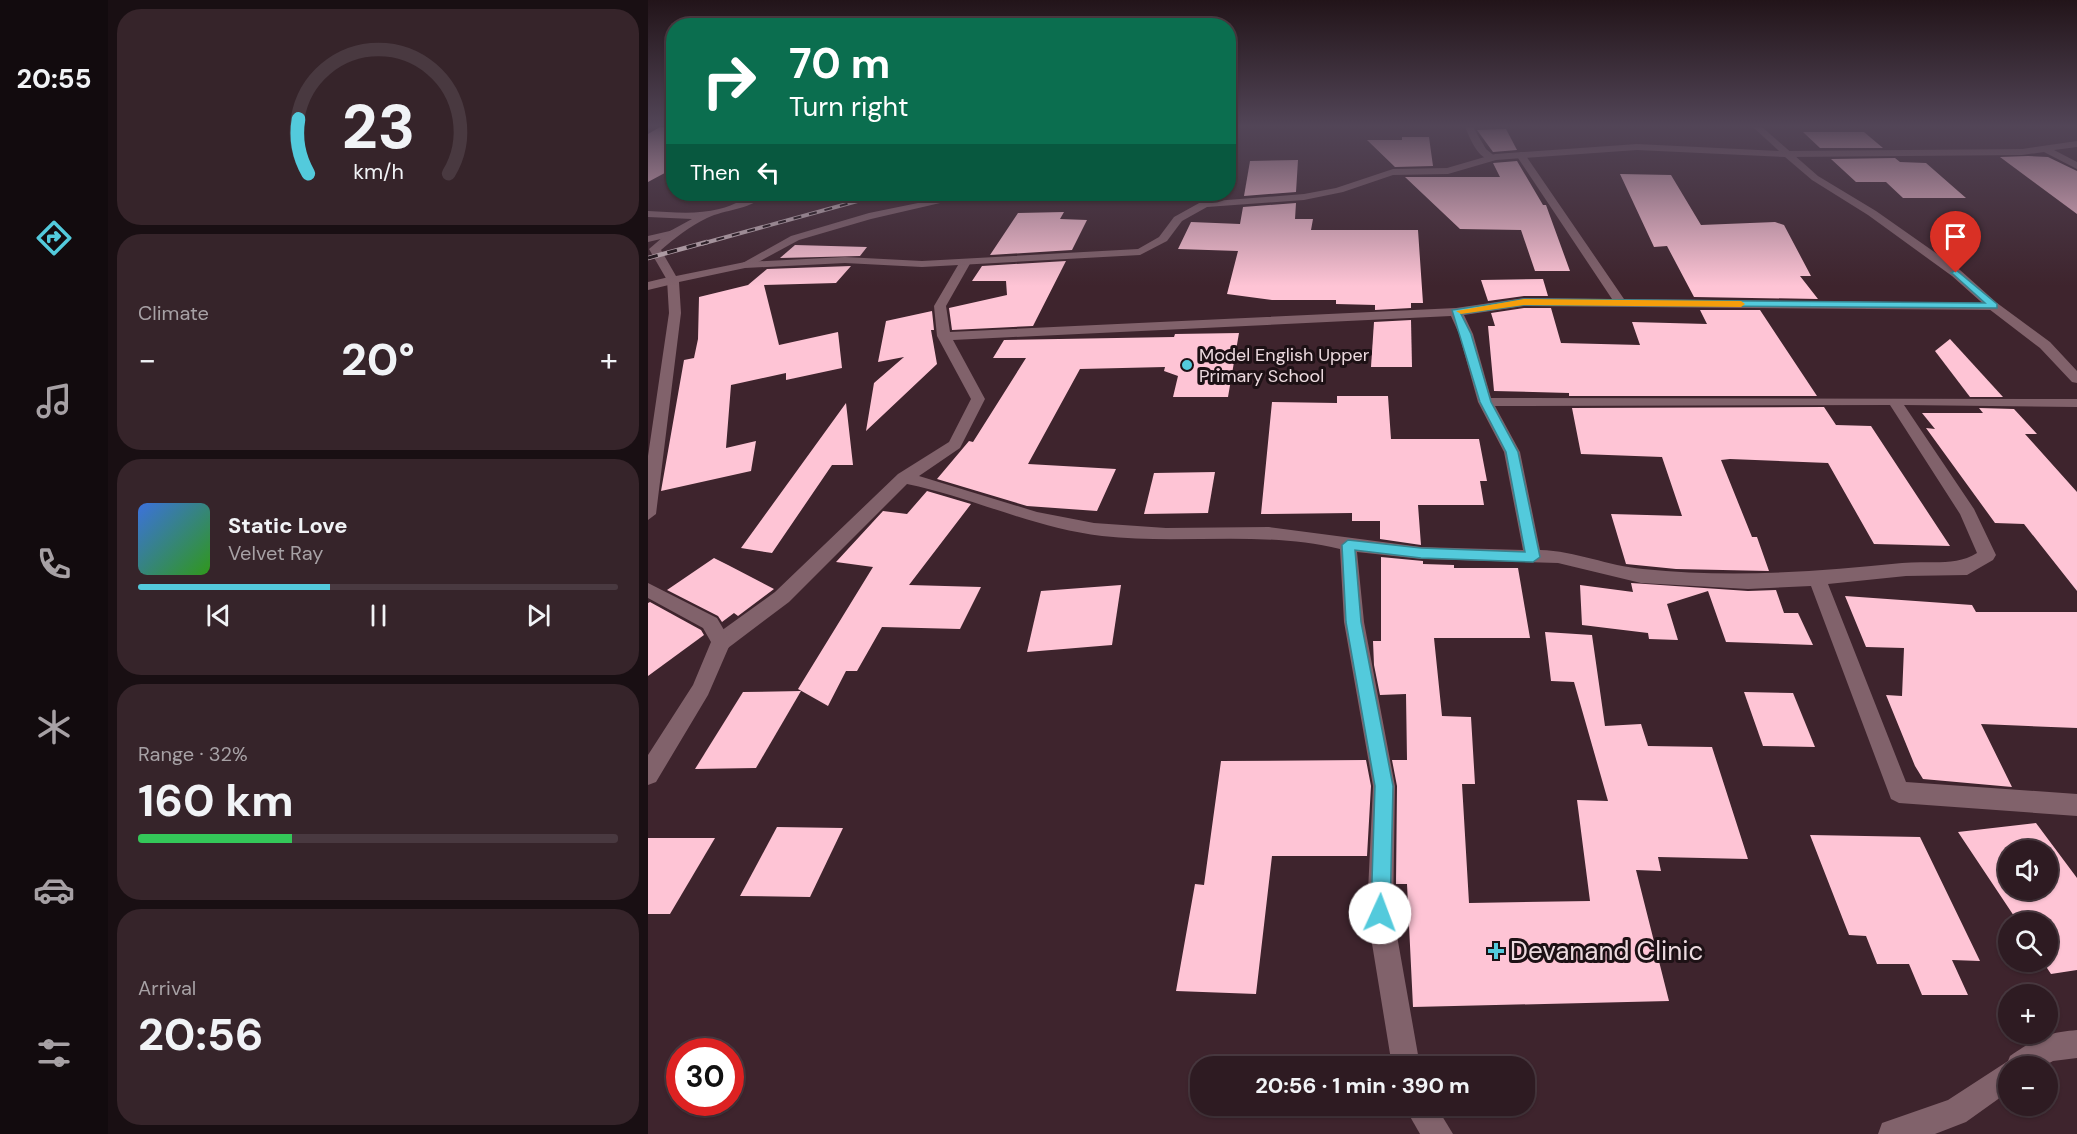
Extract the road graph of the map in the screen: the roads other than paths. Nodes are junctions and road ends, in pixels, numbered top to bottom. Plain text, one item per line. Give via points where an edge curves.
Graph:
1 (1369, 180) edge
2 (1538, 180) edge
3 (1818, 180) edge
4 (749, 201) edge
5 (941, 201) edge
6 (648, 214) edge
7 (704, 216) junction
8 (674, 233) junction
9 (648, 239) edge
10 (965, 262) junction
11 (745, 265) junction
12 (672, 280) junction
13 (648, 286) edge
14 (1620, 302) junction
15 (1994, 306) junction
16 (1456, 312) junction
17 (944, 336) junction
18 (2076, 376) edge
19 (1894, 401) junction
20 (1485, 402) junction
21 (2077, 403) edge
22 (903, 478) junction
23 (648, 514) edge
24 (1348, 545) junction
25 (1533, 557) junction
26 (1817, 579) junction
27 (648, 590) edge
28 (721, 642) junction
29 (648, 775) edge
30 (2077, 805) edge
31 (2077, 1044) edge
32 (1404, 1056) edge
33 (2035, 1056) edge
34 (1998, 1082) edge
35 (1426, 1116) edge
36 (1438, 1134) edge
37 (1893, 1134) edge

1 - 10 street via 1304,197 1205,204 1178,219 1163,239 1140,252
2 - 14 street
3 - 15 street via 1947,266
4 - 7 street via 732,210
5 - 11 street via 869,216 795,238
6 - 7 street
7 - 8 street
8 - 9 street
8 - 12 street via 655,249
10 - 11 street via 845,260
10 - 17 street via 940,306
11 - 12 street
12 - 13 street
12 - 23 street via 675,313
14 - 15 street
14 - 16 street via 1524,302
15 - 18 street via 2045,345
16 - 17 street
16 - 20 street
17 - 22 street via 978,399 956,445
19 - 20 street
19 - 21 street
19 - 26 street via 1968,513 1987,555 1967,568 1906,569
20 - 25 street via 1512,452
22 - 24 street via 935,483 1005,510 1077,527 1140,533 1248,530 1321,537
22 - 28 street via 782,597
24 - 25 street via 1421,553
24 - 32 street via 1354,622 1384,786 1380,913
25 - 26 street via 1558,557 1641,576 1748,582
26 - 30 street via 1899,792
27 - 28 street via 710,623
28 - 29 street via 701,689
31 - 33 street via 2048,1047
34 - 37 street via 1956,1113
35 - 36 street

